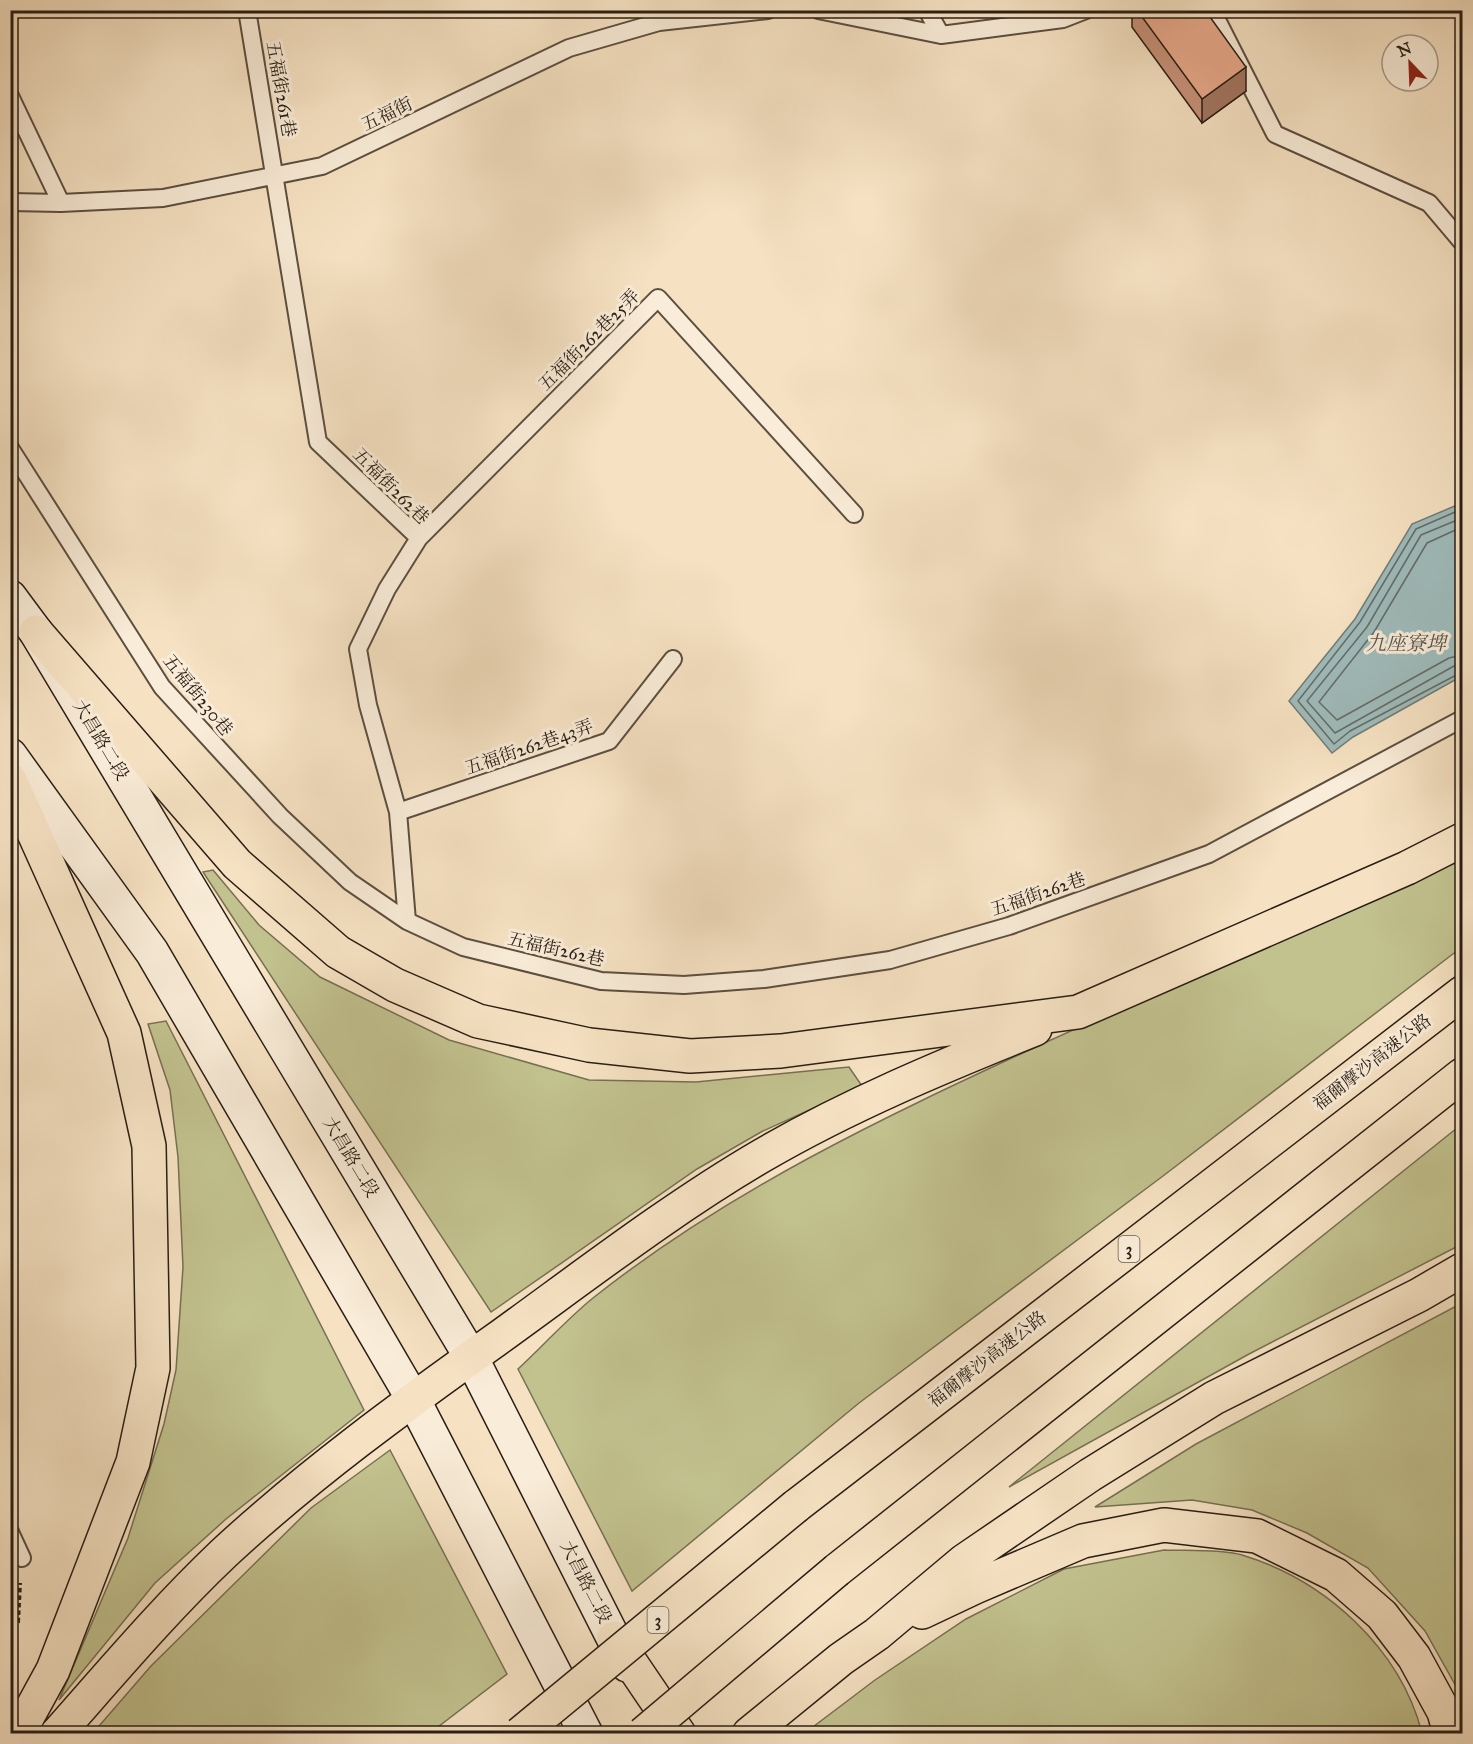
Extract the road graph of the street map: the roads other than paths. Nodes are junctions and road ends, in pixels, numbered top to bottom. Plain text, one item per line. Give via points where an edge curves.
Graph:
1 (247, 10) edge
2 (768, 10) edge
3 (818, 10) edge
4 (927, 10) edge
5 (1086, 10) edge
6 (1212, 10) edge
7 (941, 35) junction
8 (10, 96) edge
9 (276, 175) junction
10 (10, 202) edge
11 (61, 203) junction
12 (1462, 242) edge
13 (10, 448) edge
14 (854, 514) dead end
15 (419, 538) junction
16 (10, 597) edge
17 (36, 632) junction
18 (673, 659) dead end
19 (1462, 719) edge
20 (10, 754) edge
21 (10, 780) edge
22 (398, 812) junction
23 (1462, 840) edge
24 (407, 921) junction
25 (1462, 993) edge
26 (1078, 1012) junction
27 (1462, 1075) edge
28 (1462, 1270) edge
29 (471, 1357) junction
30 (413, 1399) junction
31 (10, 1532) edge
32 (22, 1558) road end
33 (878, 1634) junction
34 (614, 1638) junction
35 (18, 1734) edge
36 (57, 1734) edge
37 (520, 1734) edge
38 (586, 1734) edge
39 (643, 1734) edge
40 (661, 1734) edge
41 (679, 1734) edge
42 (749, 1734) edge
43 (1450, 1734) edge

1 - 9 lane, 五福街261巷
2 - 9 lane, 五福街 via 659,22 569,48 322,166
3 - 7 lane
4 - 7 lane
5 - 7 lane via 1063,20
6 - 12 lane via 1275,134 1430,203
8 - 11 lane
9 - 11 lane, 五福街 via 163,198
9 - 15 lane, 五福街262巷 via 318,442
10 - 11 lane, 五福街
13 - 24 lane, 五福街230巷 via 162,687 280,816 350,882
14 - 15 lane, 五福街262巷25弄 via 658,298
15 - 22 lane, 五福街262巷 via 387,589 358,649 368,705
16 - 17 main road, 大昌路二段
17 - 26 highway via 237,864 289,911 338,952 478,1021 589,1045 690,1056 781,1051
17 - 29 main road, 大昌路二段
18 - 22 lane, 五福街262巷43弄 via 609,741
19 - 24 lane, 五福街262巷 via 1209,854 1009,927 890,960 764,979 684,985 601,981 463,947
20 - 30 main road via 152,952
21 - 35 highway via 124,1032 149,1146 153,1356 133,1462 53,1670
22 - 24 lane, 五福街262巷
23 - 26 highway via 1407,868
25 - 37 highway, 福爾摩沙高速公路 / 3, bridge via 796,1506
26 - 29 highway via 956,1061 763,1155 628,1244
27 - 39 highway, bridge via 837,1570
28 - 33 highway via 1419,1296 1214,1398 1109,1463 964,1562
29 - 30 highway
29 - 34 main road, 大昌路二段
30 - 36 highway via 313,1476 223,1555 137,1643
30 - 38 main road
31 - 32 lane
33 - 42 highway
33 - 43 highway via 1083,1541 1164,1525 1257,1536 1336,1575 1382,1615 1414,1657 1444,1712
34 - 40 main road, 大昌路二段
34 - 41 highway

